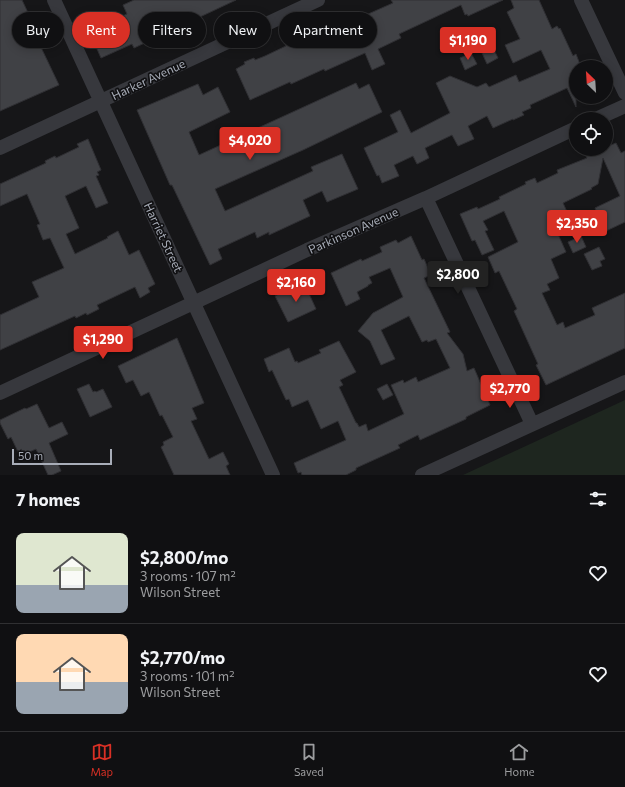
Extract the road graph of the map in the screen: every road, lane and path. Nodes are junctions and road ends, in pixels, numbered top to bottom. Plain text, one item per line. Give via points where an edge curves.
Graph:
1 (54, 0) edge
2 (318, 0) edge
3 (581, 0) edge
4 (625, 93) edge
5 (101, 101) junction
6 (625, 106) edge
7 (612, 112) edge
8 (569, 131) edge
9 (0, 148) edge
10 (426, 198) junction
11 (194, 303) junction
12 (625, 382) edge
13 (0, 393) edge
14 (532, 424) junction
15 (273, 475) edge
16 (422, 475) edge

1 - 5 street, Harriet Street
2 - 5 street, Harker Avenue
3 - 4 street
5 - 9 street, Harker Avenue
5 - 11 street, Harriet Street
6 - 7 street
8 - 10 street, Parkinson Avenue
10 - 11 street, Parkinson Avenue
10 - 14 street
11 - 13 street, Parkinson Avenue
11 - 15 street, Harriet Street
12 - 14 street
14 - 16 street

